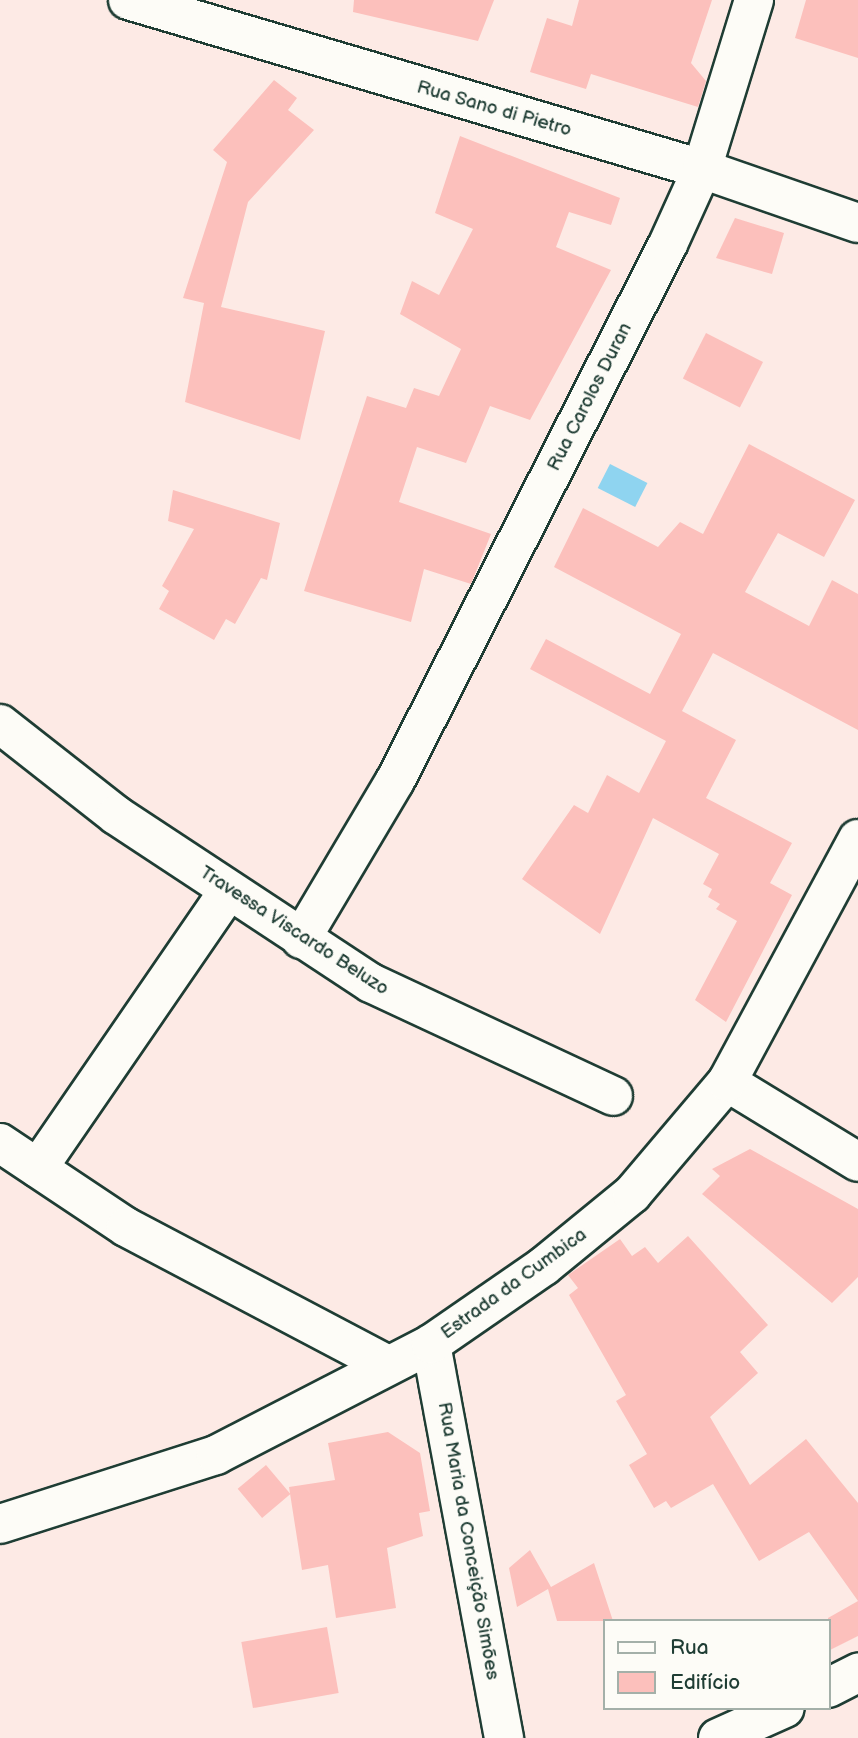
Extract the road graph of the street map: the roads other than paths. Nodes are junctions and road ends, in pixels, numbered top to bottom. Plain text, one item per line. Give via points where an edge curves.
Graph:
1 (128, 0) edge
2 (754, 0) edge
3 (702, 169) junction
4 (858, 223) edge
5 (0, 724) edge
6 (858, 839) edge
7 (229, 890) junction
8 (301, 939) junction
9 (727, 1082) junction
10 (613, 1096) dead end
11 (0, 1143) edge
12 (858, 1162) edge
13 (38, 1168) junction
14 (431, 1344) junction
15 (388, 1365) junction
16 (0, 1524) edge
17 (858, 1673) edge
18 (830, 1687) edge
19 (781, 1710) edge
20 (504, 1738) edge
21 (718, 1738) edge

1 - 3 street, Rua Sano di Pietro
2 - 3 street, Rua Carolos Duran
3 - 4 street, Rua Sano di Pietro
3 - 8 street, Rua Carolos Duran via 395,781
5 - 7 street, Travessa Viscardo Beluzo via 116,815
6 - 9 street, Estrada da Cumbica
7 - 8 street, Travessa Viscardo Beluzo
7 - 13 street
8 - 10 street, Travessa Viscardo Beluzo via 450,1024
9 - 12 street
9 - 14 street, Estrada da Cumbica via 632,1194 544,1266
11 - 13 street
13 - 15 street via 126,1227
14 - 15 street, Estrada da Cumbica
14 - 20 street, Rua Maria da Conceição Simões
15 - 16 street, Estrada da Cumbica via 216,1455
17 - 18 street
19 - 21 street

